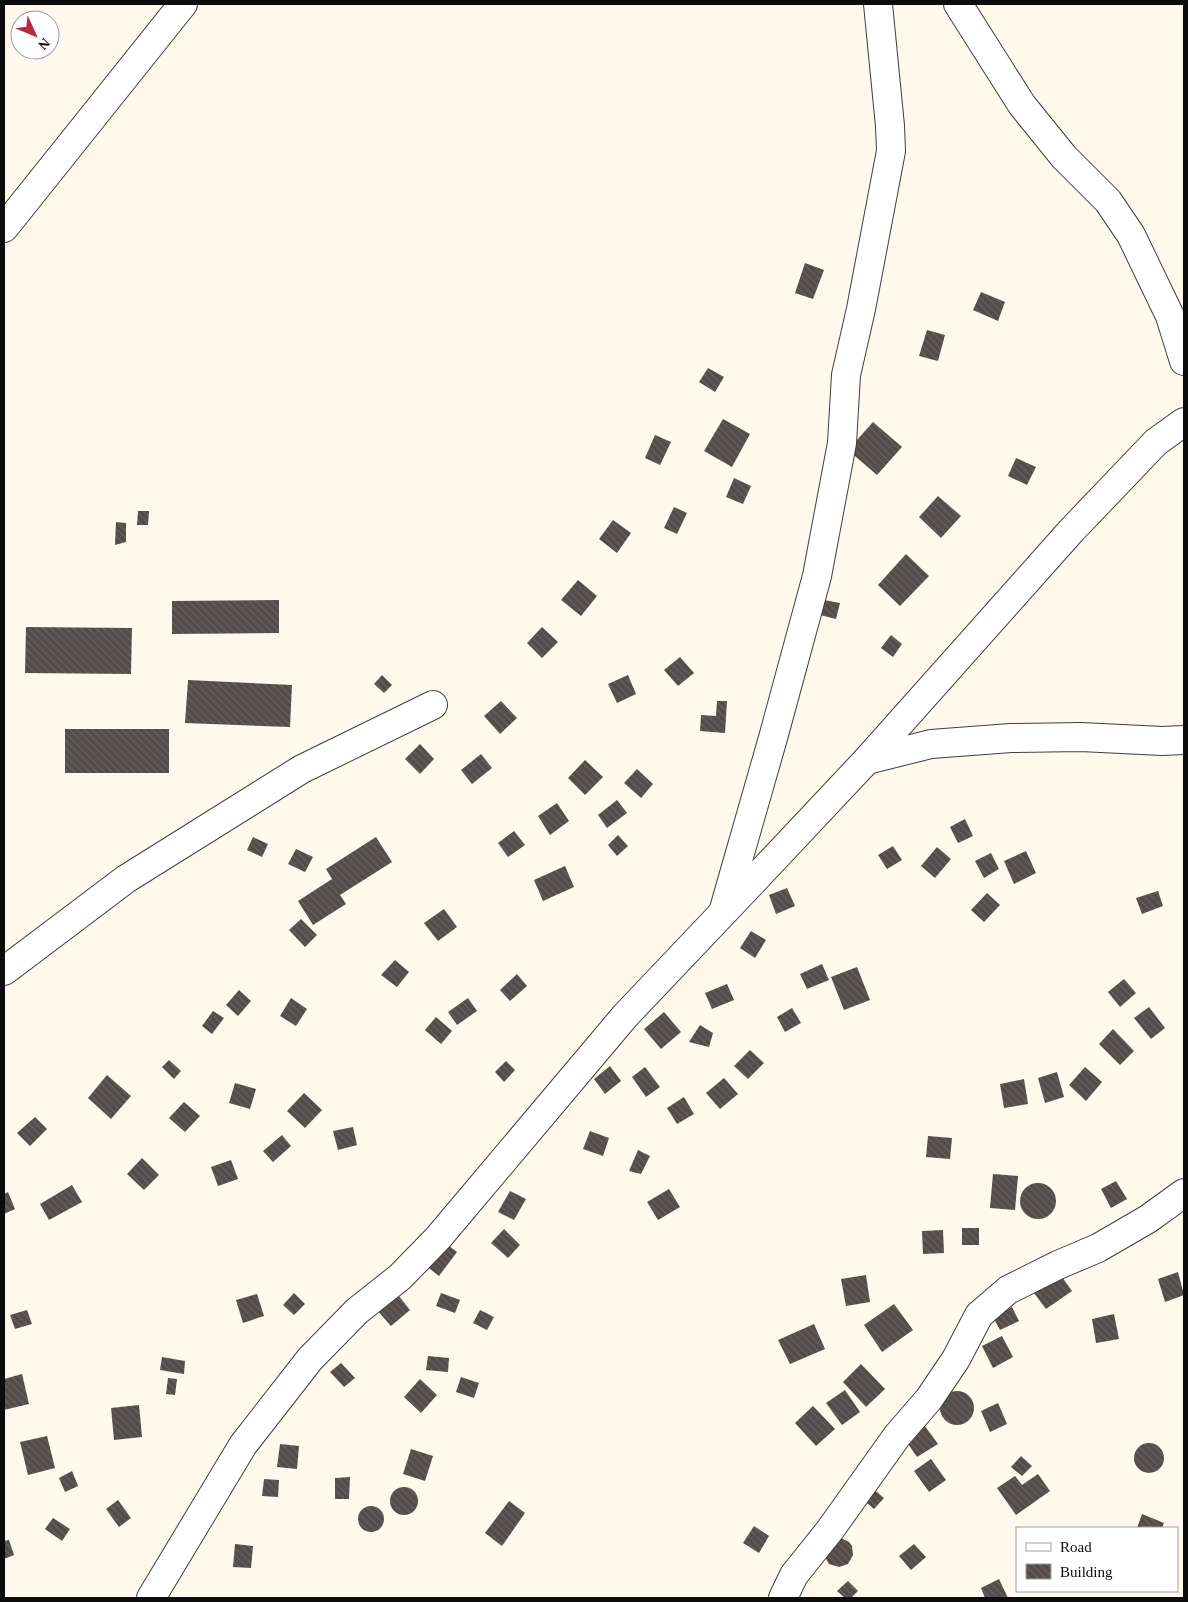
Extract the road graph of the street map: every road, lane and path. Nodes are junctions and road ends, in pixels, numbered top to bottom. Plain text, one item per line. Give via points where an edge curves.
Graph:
1 (183, 4) edge
2 (878, 4) edge
3 (958, 4) edge
4 (4, 228) edge
5 (1184, 361) edge
6 (1184, 422) edge
7 (433, 705) dead end
8 (1184, 740) edge
9 (867, 760) junction
10 (723, 913) junction
11 (4, 970) edge
12 (1184, 1193) edge
13 (151, 1598) edge
14 (783, 1598) edge

1 - 4 street
2 - 10 street via 891,151 862,309 846,375 837,476 814,585
3 - 5 street via 1022,105 1064,157 1108,201 1131,234 1170,316
6 - 9 street via 1156,442 1071,531
7 - 11 street via 302,769 126,879
8 - 9 street via 1010,738 931,744
9 - 10 street
10 - 13 street via 625,1016 438,1238 310,1359 244,1445
12 - 14 street via 1148,1219 1098,1248 1008,1290 980,1315 929,1399 897,1436 794,1575

